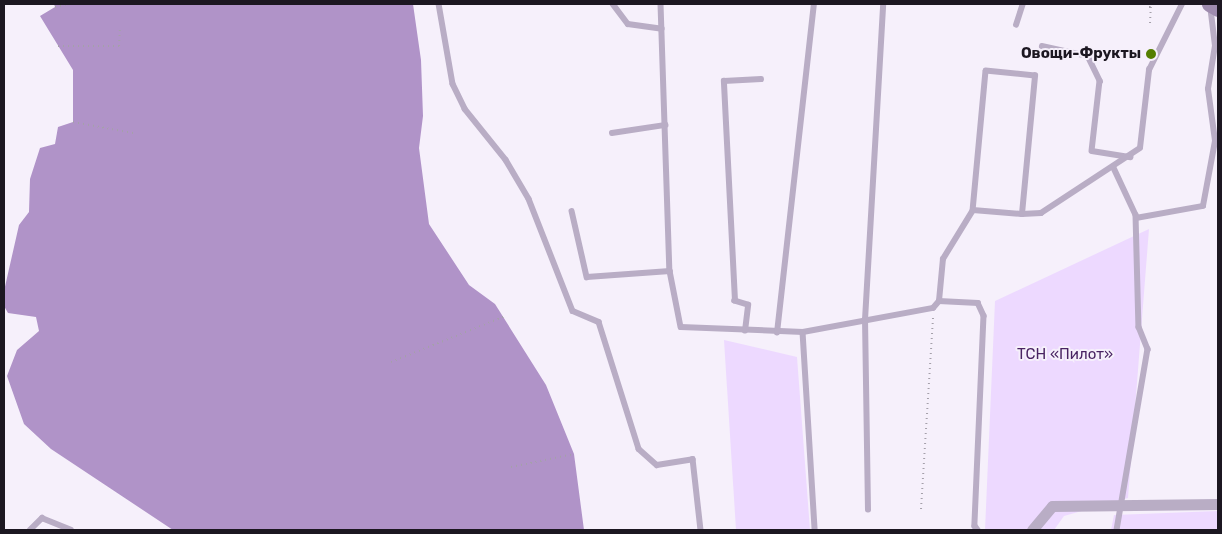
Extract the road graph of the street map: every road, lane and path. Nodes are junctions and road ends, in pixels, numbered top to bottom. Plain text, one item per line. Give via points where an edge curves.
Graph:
1 (68, 4) edge
2 (439, 4) edge
3 (613, 4) edge
4 (661, 4) edge
5 (814, 4) edge
6 (883, 4) edge
7 (1023, 4) edge
8 (1145, 4) edge
9 (1151, 4) edge
10 (1182, 4) edge
11 (1210, 4) edge
12 (55, 7) dead end
13 (1151, 8) junction
14 (1218, 9) edge
15 (1150, 23) dead end
16 (1016, 25) dead end
17 (120, 28) dead end
18 (662, 29) junction
19 (58, 46) dead end
20 (1042, 46) dead end
21 (761, 79) dead end
22 (73, 122) dead end
23 (665, 124) junction
24 (133, 133) dead end
25 (612, 133) dead end
26 (1130, 157) junction
27 (1114, 168) junction
28 (973, 210) junction
29 (572, 211) dead end
30 (1022, 214) junction
31 (1136, 218) junction
32 (670, 272) junction
33 (940, 301) junction
34 (933, 308) junction
35 (503, 317) dead end
36 (865, 320) junction
37 (745, 331) junction
38 (803, 332) junction
39 (777, 333) junction
40 (391, 362) dead end
41 (574, 454) dead end
42 (511, 467) dead end
43 (1218, 504) edge
44 (1123, 505) junction
45 (921, 509) dead end
46 (868, 510) dead end
47 (30, 530) edge
48 (71, 530) edge
49 (701, 530) edge
50 (815, 530) edge
51 (978, 530) edge
52 (1032, 530) edge
53 (1117, 530) edge

1 - 12 path
2 - 49 lane via 453,84 465,109 501,154 529,199 573,311 599,322 639,449 657,465 693,459
3 - 18 lane via 628,24
4 - 18 lane
5 - 39 lane
6 - 36 lane
7 - 16 lane
8 - 13 path
9 - 13 path
10 - 26 lane via 1149,70 1140,148
11 - 14 main road
11 - 31 lane via 1215,46 1208,90 1215,141 1203,206
13 - 15 path
17 - 19 path via 119,46
18 - 23 lane
20 - 26 lane via 1088,56 1100,80 1092,151
21 - 37 lane via 724,81 735,301 748,305
22 - 24 path
23 - 25 lane
23 - 32 lane
26 - 27 lane
27 - 30 lane via 1042,213
27 - 31 lane
28 - 30 lane
28 - 30 lane via 986,71 1035,76
28 - 33 lane via 943,259
29 - 32 lane via 588,277
31 - 44 lane via 1139,327 1148,349
32 - 37 lane via 681,327
33 - 34 lane
33 - 51 lane via 978,303 984,316 975,526
34 - 36 lane
34 - 45 path
35 - 40 path
36 - 38 lane
36 - 46 lane
37 - 39 lane
38 - 39 lane
38 - 50 lane
41 - 42 path
43 - 44 street
44 - 52 street via 1052,506
44 - 53 lane
47 - 48 lane via 42,518

